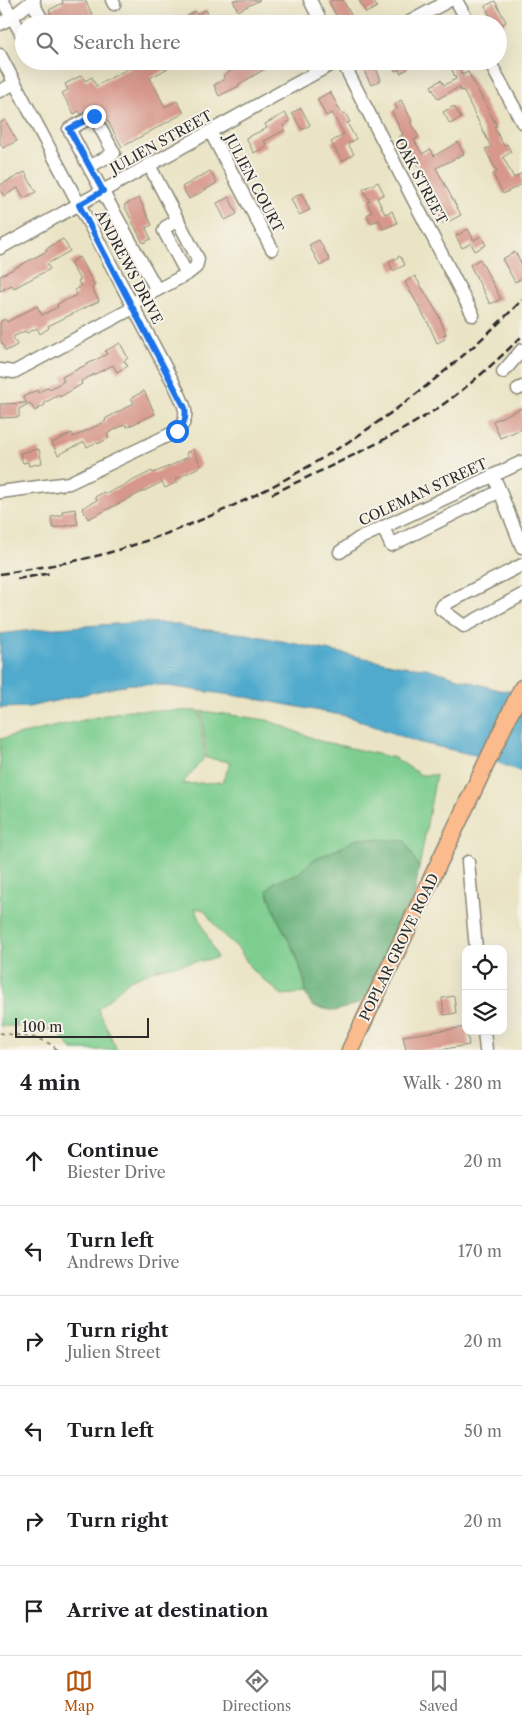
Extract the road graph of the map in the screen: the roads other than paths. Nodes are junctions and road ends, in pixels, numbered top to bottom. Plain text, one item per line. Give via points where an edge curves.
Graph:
1 (2, 0) edge
2 (310, 0) edge
3 (450, 0) edge
4 (456, 0) edge
5 (33, 1) edge
6 (16, 15) edge
7 (40, 15) edge
8 (318, 15) edge
9 (422, 15) edge
10 (464, 15) edge
11 (15, 16) edge
12 (12, 18) junction
13 (15, 23) edge
14 (0, 24) edge
15 (0, 55) edge
16 (321, 70) edge
17 (347, 70) edge
18 (494, 70) edge
19 (15, 83) junction
20 (0, 91) edge
21 (521, 118) edge
22 (210, 132) junction
23 (150, 165) junction
24 (89, 167) dead end
25 (103, 191) junction
26 (79, 205) junction
27 (178, 220) junction
28 (0, 248) edge
29 (272, 249) dead end
30 (187, 274) junction
31 (156, 290) junction
32 (132, 306) junction
33 (473, 315) dead end
34 (519, 355) edge
35 (0, 370) edge
36 (503, 372) dead end
37 (522, 462) edge
38 (493, 476) junction
39 (500, 490) junction
40 (0, 492) edge
41 (382, 527) junction
42 (522, 547) edge
43 (340, 552) dead end
44 (522, 564) edge
45 (522, 595) edge
46 (522, 688) edge
47 (468, 862) dead end
48 (476, 945) edge
49 (484, 1035) edge
50 (350, 1050) edge
51 (486, 1050) edge

1 - 12 street
2 - 8 street
3 - 9 street
4 - 10 street
5 - 6 street
5 - 7 street
11 - 12 street
12 - 13 street
12 - 14 street
15 - 19 street, ANDREWS DRIVE
16 - 22 street, JULIEN STREET
17 - 33 street, OAK STREET
18 - 21 street
19 - 20 street
19 - 26 street, ANDREWS DRIVE
22 - 23 street, JULIEN STREET
22 - 29 street, JULIEN COURT
23 - 25 street, JULIEN STREET
23 - 27 street
24 - 25 street
25 - 26 street, JULIEN STREET
25 - 31 street
26 - 28 street, JULIEN STREET
26 - 32 street, ANDREWS DRIVE
27 - 30 street via 198,259 196,267
27 - 30 street via 164,231
30 - 31 street
31 - 32 street
32 - 35 street via 14,372
32 - 40 street, ANDREWS DRIVE via 185,408 182,426 69,483
34 - 36 street
37 - 38 street, COLEMAN STREET
38 - 39 street
38 - 41 street, COLEMAN STREET
39 - 41 street via 391,545
39 - 42 street
41 - 43 street, COLEMAN STREET
44 - 45 street via 441,609 464,626
46 - 50 main road, POPLAR GROVE ROAD
47 - 48 street
49 - 51 street

